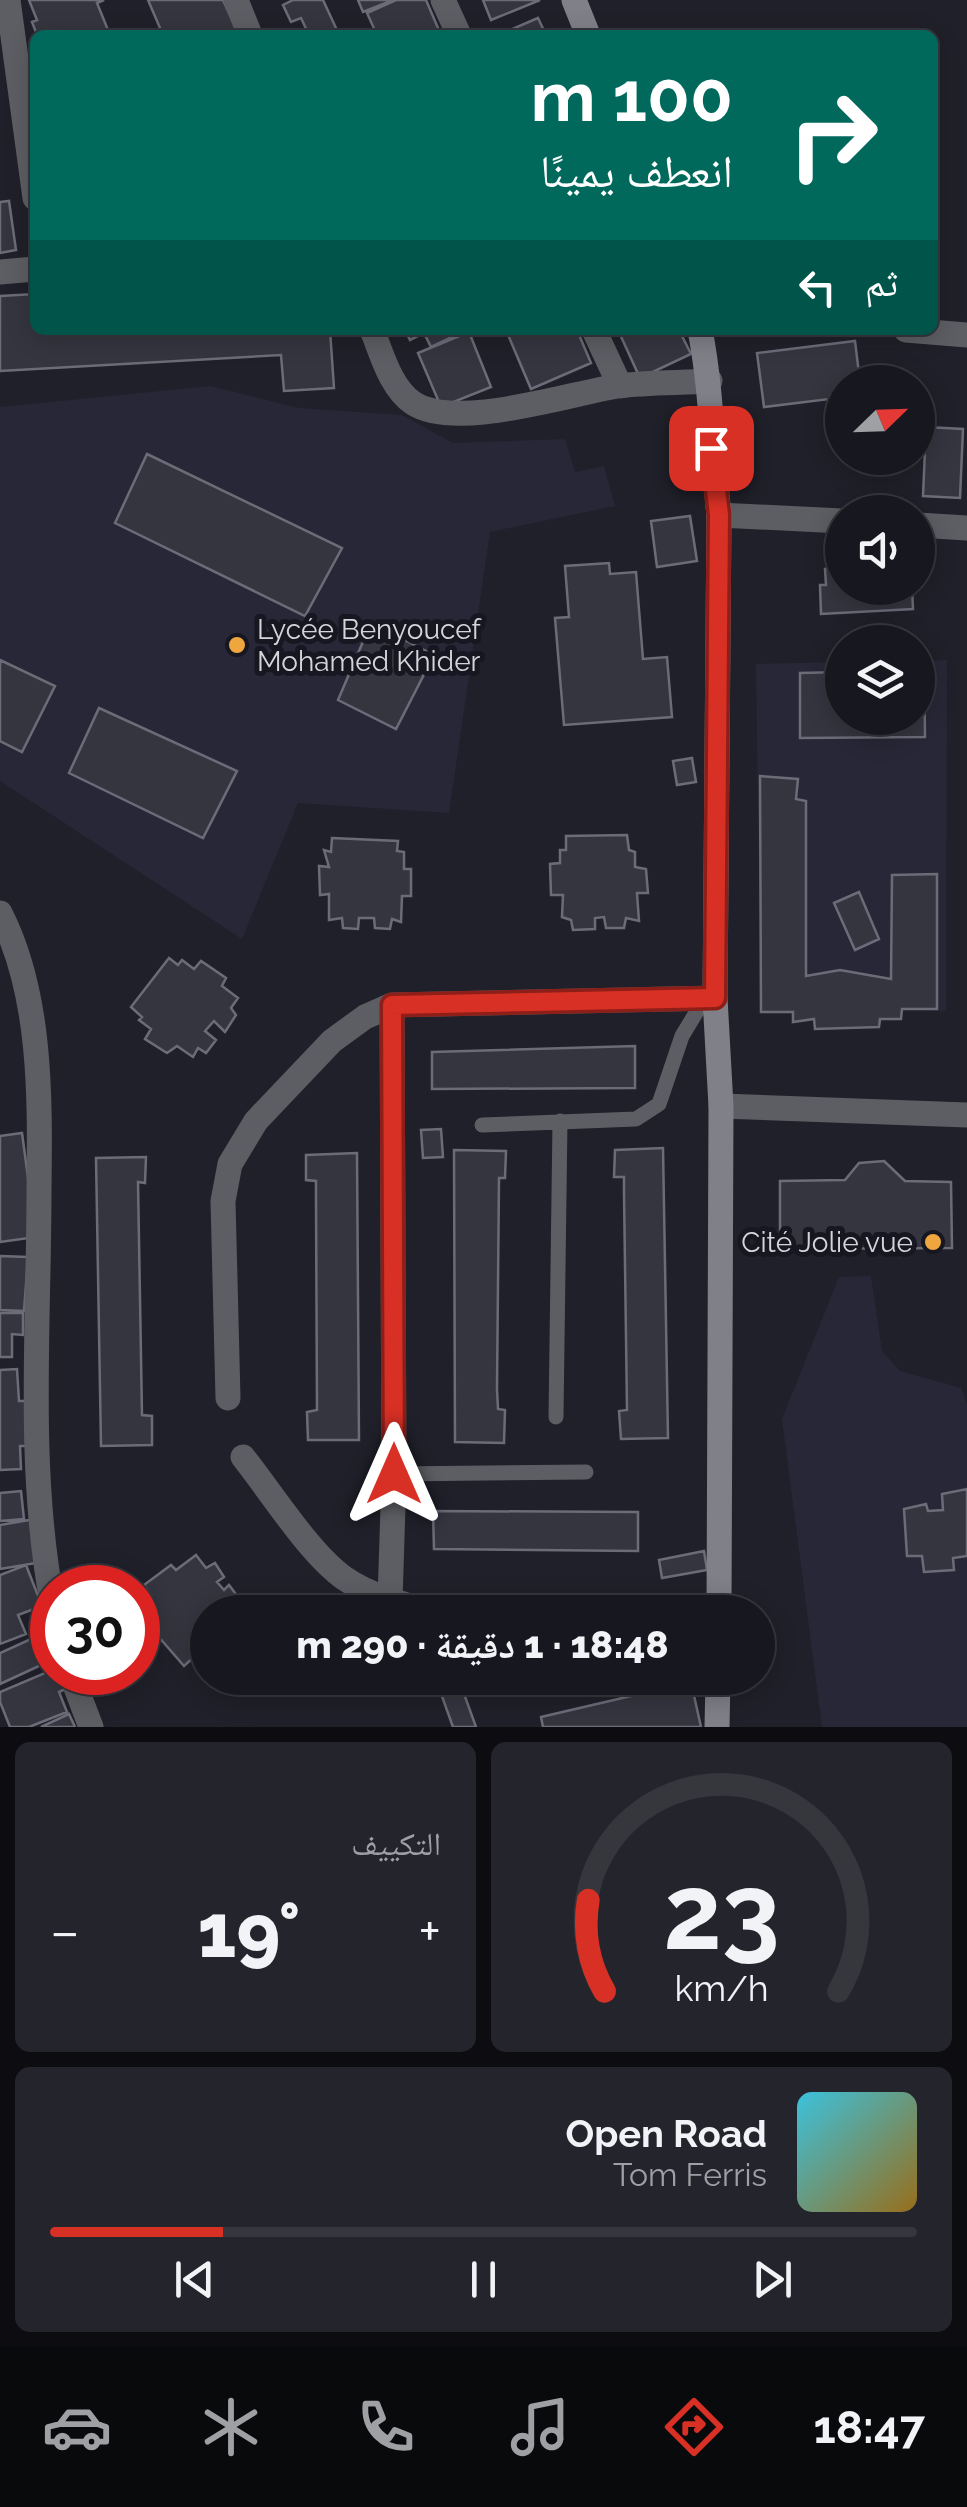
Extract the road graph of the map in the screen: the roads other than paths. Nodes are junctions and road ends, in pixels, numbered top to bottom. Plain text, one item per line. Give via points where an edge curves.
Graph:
1 (8, 0) edge
2 (236, 0) edge
3 (444, 0) edge
4 (574, 0) edge
5 (248, 30) edge
6 (458, 30) edge
7 (586, 30) edge
8 (30, 161) edge
9 (30, 269) edge
10 (0, 272) edge
11 (938, 333) edge
12 (374, 335) edge
13 (596, 335) edge
14 (701, 335) edge
15 (967, 335) edge
16 (710, 382) junction
17 (620, 386) junction
18 (719, 515) junction
19 (825, 520) edge
20 (935, 526) edge
21 (967, 528) edge
22 (2, 923) edge
23 (710, 998) junction
24 (392, 1005) junction
25 (720, 1106) junction
26 (967, 1115) edge
27 (560, 1121) junction
28 (482, 1126) dead end
29 (228, 1398) dead end
30 (556, 1417) dead end
31 (243, 1457) dead end
32 (586, 1472) dead end
33 (394, 1474) junction
34 (48, 1565) edge
35 (378, 1595) edge
36 (390, 1595) edge
37 (719, 1595) edge
38 (79, 1695) edge
39 (718, 1695) edge
40 (91, 1727) edge
41 (718, 1727) edge

1 - 8 street
2 - 5 street
3 - 6 street
4 - 7 street
9 - 10 street
11 - 15 street
12 - 17 street via 396,386 414,404 443,412 500,410
13 - 17 street
14 - 16 street
16 - 17 street
16 - 18 street
18 - 19 street
18 - 23 street
20 - 21 street
22 - 34 street via 21,968 40,1075 38,1441
23 - 24 street
23 - 25 street
23 - 27 lane via 682,1036 659,1104 648,1114
24 - 29 street via 332,1041 256,1121 230,1164 223,1201
24 - 33 street
25 - 26 street
25 - 37 street
27 - 28 lane
27 - 30 lane
31 - 35 street via 318,1552 344,1578
32 - 33 lane
33 - 36 street
38 - 40 street
39 - 41 street

